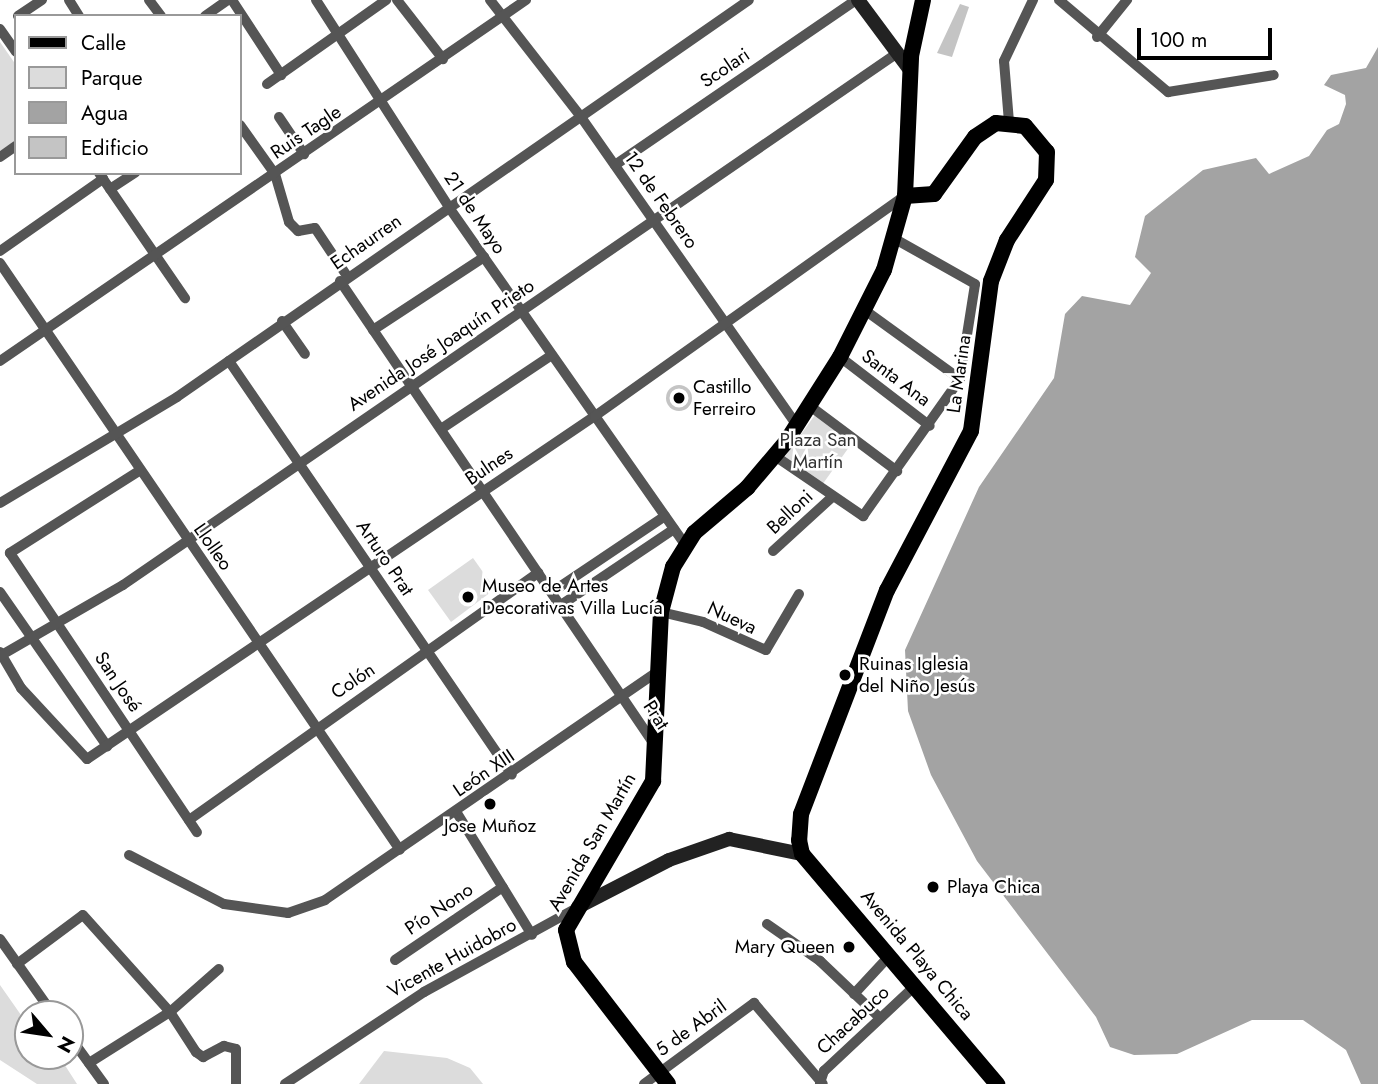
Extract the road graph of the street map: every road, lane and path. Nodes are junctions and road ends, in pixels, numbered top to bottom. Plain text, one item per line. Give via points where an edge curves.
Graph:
1 (42, 0) edge
2 (230, 0) edge
3 (316, 0) edge
4 (386, 0) edge
5 (397, 0) edge
6 (489, 0) edge
7 (526, 0) edge
8 (749, 0) edge
9 (857, 0) edge
10 (923, 0) edge
11 (1033, 0) edge
12 (1059, 0) edge
13 (1127, 0) edge
14 (20, 14) edge
15 (208, 14) edge
16 (503, 17) junction
17 (242, 18) edge
18 (0, 28) edge
19 (337, 34) junction
20 (1097, 37) junction
21 (14, 49) edge
22 (896, 54) junction
23 (443, 59) junction
24 (911, 70) junction
25 (281, 75) junction
26 (1275, 75) dead end
27 (267, 84) dead end
28 (380, 104) junction
29 (279, 117) dead end
30 (581, 117) junction
31 (1009, 122) junction
32 (242, 128) edge
33 (304, 154) junction
34 (615, 165) junction
35 (275, 174) junction
36 (132, 175) edge
37 (101, 176) edge
38 (110, 189) junction
39 (905, 196) junction
40 (448, 206) junction
41 (654, 220) junction
42 (895, 239) junction
43 (0, 251) edge
44 (484, 257) junction
45 (157, 258) junction
46 (0, 263) edge
47 (344, 279) junction
48 (185, 299) dead end
49 (521, 311) junction
50 (866, 311) junction
51 (282, 321) junction
52 (728, 325) junction
53 (373, 330) junction
54 (46, 332) junction
55 (305, 354) dead end
56 (552, 355) junction
57 (840, 357) junction
58 (0, 361) edge
59 (229, 361) junction
60 (960, 379) junction
61 (412, 386) junction
62 (810, 407) junction
63 (595, 416) junction
64 (797, 426) junction
65 (930, 426) junction
66 (441, 429) junction
67 (117, 431) junction
68 (775, 456) junction
69 (300, 463) junction
70 (139, 471) junction
71 (897, 471) junction
72 (483, 491) junction
73 (831, 498) junction
74 (0, 503) edge
75 (665, 516) junction
76 (674, 529) junction
77 (188, 540) junction
78 (685, 545) junction
79 (773, 551) dead end
80 (370, 567) junction
81 (538, 573) junction
82 (0, 592) edge
83 (552, 592) junction
84 (799, 594) dead end
85 (561, 606) junction
86 (661, 612) junction
87 (58, 624) junction
88 (31, 638) junction
89 (258, 643) junction
90 (427, 650) junction
91 (0, 654) edge
92 (660, 670) junction
93 (624, 697) junction
94 (315, 728) junction
95 (129, 730) junction
96 (107, 746) junction
97 (659, 751) junction
98 (512, 775) junction
99 (457, 813) junction
100 (189, 820) junction
101 (197, 832) dead end
102 (400, 850) junction
103 (802, 854) junction
104 (129, 855) dead end
105 (503, 887) junction
106 (578, 907) junction
107 (767, 924) dead end
108 (533, 936) junction
109 (0, 939) edge
110 (891, 954) junction
111 (395, 960) dead end
112 (17, 964) junction
113 (219, 969) dead end
114 (917, 985) junction
115 (854, 994) junction
116 (43, 1000) edge
117 (170, 1012) junction
118 (879, 1017) junction
119 (84, 1056) edge
120 (89, 1063) junction
121 (664, 1078) edge
122 (821, 1083) edge
123 (104, 1084) edge
124 (236, 1084) edge
125 (285, 1084) edge
126 (644, 1084) edge
127 (996, 1084) edge

1 - 14 street
2 - 15 street
3 - 19 street, 21 de Mayo
4 - 19 street
5 - 23 street
6 - 16 street, 12 de Febrero
7 - 16 street, Ruis Tagle
8 - 30 street, Echaurren
9 - 22 street
9 - 34 street, Scolari
10 - 24 main road, Avenida San Martín
11 - 31 street via 1004,61
12 - 20 street
13 - 20 street
16 - 23 street, Ruis Tagle
16 - 30 street, 12 de Febrero
17 - 25 street
18 - 21 street
19 - 25 street
19 - 28 street, 21 de Mayo
20 - 26 street via 1174,93
22 - 24 street
22 - 41 street, Avenida José Joaquín Prieto
23 - 28 street, Ruis Tagle
24 - 39 main road, Avenida San Martín
25 - 27 street
28 - 33 street, Ruis Tagle
28 - 40 street, 21 de Mayo
29 - 33 street
30 - 34 street, 12 de Febrero
30 - 40 street, Echaurren
31 - 39 main road via 979,132 934,194 920,200
31 - 103 main road, La Marina via 1041,139 1048,173 998,258 974,421 884,599 801,814
32 - 35 street
33 - 35 street, Ruis Tagle
34 - 41 street, 12 de Febrero
35 - 45 street, Ruis Tagle
35 - 47 street, Prat via 289,222 298,231 315,228
36 - 38 street
37 - 38 street
37 - 43 street
38 - 45 street
39 - 42 main road, Avenida San Martín
39 - 52 street, Bulnes
40 - 44 street, 21 de Mayo
40 - 47 street, Echaurren
41 - 49 street, Avenida José Joaquín Prieto
41 - 52 street, 12 de Febrero
42 - 50 main road, Avenida San Martín
42 - 60 street via 973,282 973,325
44 - 49 street, 21 de Mayo
44 - 53 street
45 - 48 street
45 - 54 street, Ruis Tagle
46 - 54 street, Llolleo
47 - 51 street, Echaurren
47 - 53 street, Prat
49 - 56 street, 21 de Mayo
49 - 61 street, Avenida José Joaquín Prieto
50 - 57 main road, Avenida San Martín
50 - 60 street
51 - 55 street
51 - 59 street, Echaurren
52 - 63 street, Bulnes
52 - 64 street, 12 de Febrero
53 - 61 street, Prat
54 - 58 street, Ruis Tagle
54 - 67 street, Llolleo
56 - 63 street, 21 de Mayo
56 - 66 street
57 - 62 main road, Avenida San Martín
57 - 65 street, Santa Ana
59 - 67 street, Echaurren
59 - 69 street, Arturo Prat
60 - 65 street
61 - 66 street, Prat
61 - 69 street, Avenida José Joaquín Prieto
62 - 64 main road, Avenida San Martín
62 - 71 street
63 - 72 street, Bulnes
63 - 75 street, 21 de Mayo
64 - 68 main road, Avenida San Martín
65 - 71 street
66 - 72 street, Prat
67 - 70 street, Llolleo
67 - 74 street, Echaurren
68 - 73 street
68 - 78 main road, Avenida San Martín
69 - 77 street, Avenida José Joaquín Prieto
69 - 80 street, Arturo Prat
70 - 77 street, Llolleo
70 - 87 street, San José via 10,552
71 - 73 street via 863,516
72 - 80 street, Bulnes
72 - 81 street, Prat
73 - 79 street, Belloni
75 - 76 street, 21 de Mayo
75 - 83 street
76 - 78 street, 21 de Mayo
76 - 85 street
77 - 87 street, Avenida José Joaquín Prieto
77 - 89 street, Llolleo
78 - 86 main road, Avenida San Martín
80 - 89 street, Bulnes
80 - 90 street, Arturo Prat
81 - 83 street, Prat
81 - 90 street, Colón
82 - 88 street
83 - 85 street, Prat
84 - 86 street, Nueva via 766,650 703,622
85 - 93 street, Prat
86 - 92 main road, Avenida San Martín
87 - 88 street, Avenida José Joaquín Prieto
87 - 95 street, San José
88 - 91 street, Avenida José Joaquín Prieto
88 - 96 street
89 - 94 street, Llolleo
89 - 95 street, Bulnes
90 - 94 street, Colón
90 - 98 street, Arturo Prat
91 - 96 street, Bulnes via 58,733 87,759
92 - 93 street, León XIII
92 - 97 main road, Avenida San Martín
93 - 97 street, Prat
93 - 98 street, León XIII
94 - 100 street, Colón
94 - 102 street, Llolleo
95 - 96 street, Bulnes
95 - 100 street, San José
97 - 106 main road, Avenida San Martín via 650,790
98 - 99 street, León XIII
99 - 102 street, León XIII
99 - 105 street
100 - 101 street, San José
102 - 104 street, León XIII via 326,900 288,913 223,904
103 - 106 street, Vicente Huidobro via 729,839 669,860
103 - 110 main road, Avenida Playa Chica
105 - 108 street
105 - 111 street, Pío Nono
106 - 108 street, Vicente Huidobro
106 - 121 main road, Avenida San Martín via 568,923 566,945
107 - 115 street
108 - 125 street, Vicente Huidobro via 424,992
109 - 112 street
110 - 114 main road, Avenida Playa Chica
110 - 115 street
112 - 116 street
112 - 117 street via 83,915
113 - 117 street
114 - 118 street, Chacabuco
114 - 127 main road, Avenida Playa Chica
115 - 118 street
117 - 120 street
117 - 124 street via 203,1057 224,1046 236,1049
118 - 122 street, Chacabuco
119 - 120 street
120 - 123 street
121 - 122 street, 5 de Abril via 759,1003
121 - 126 street, 5 de Abril

